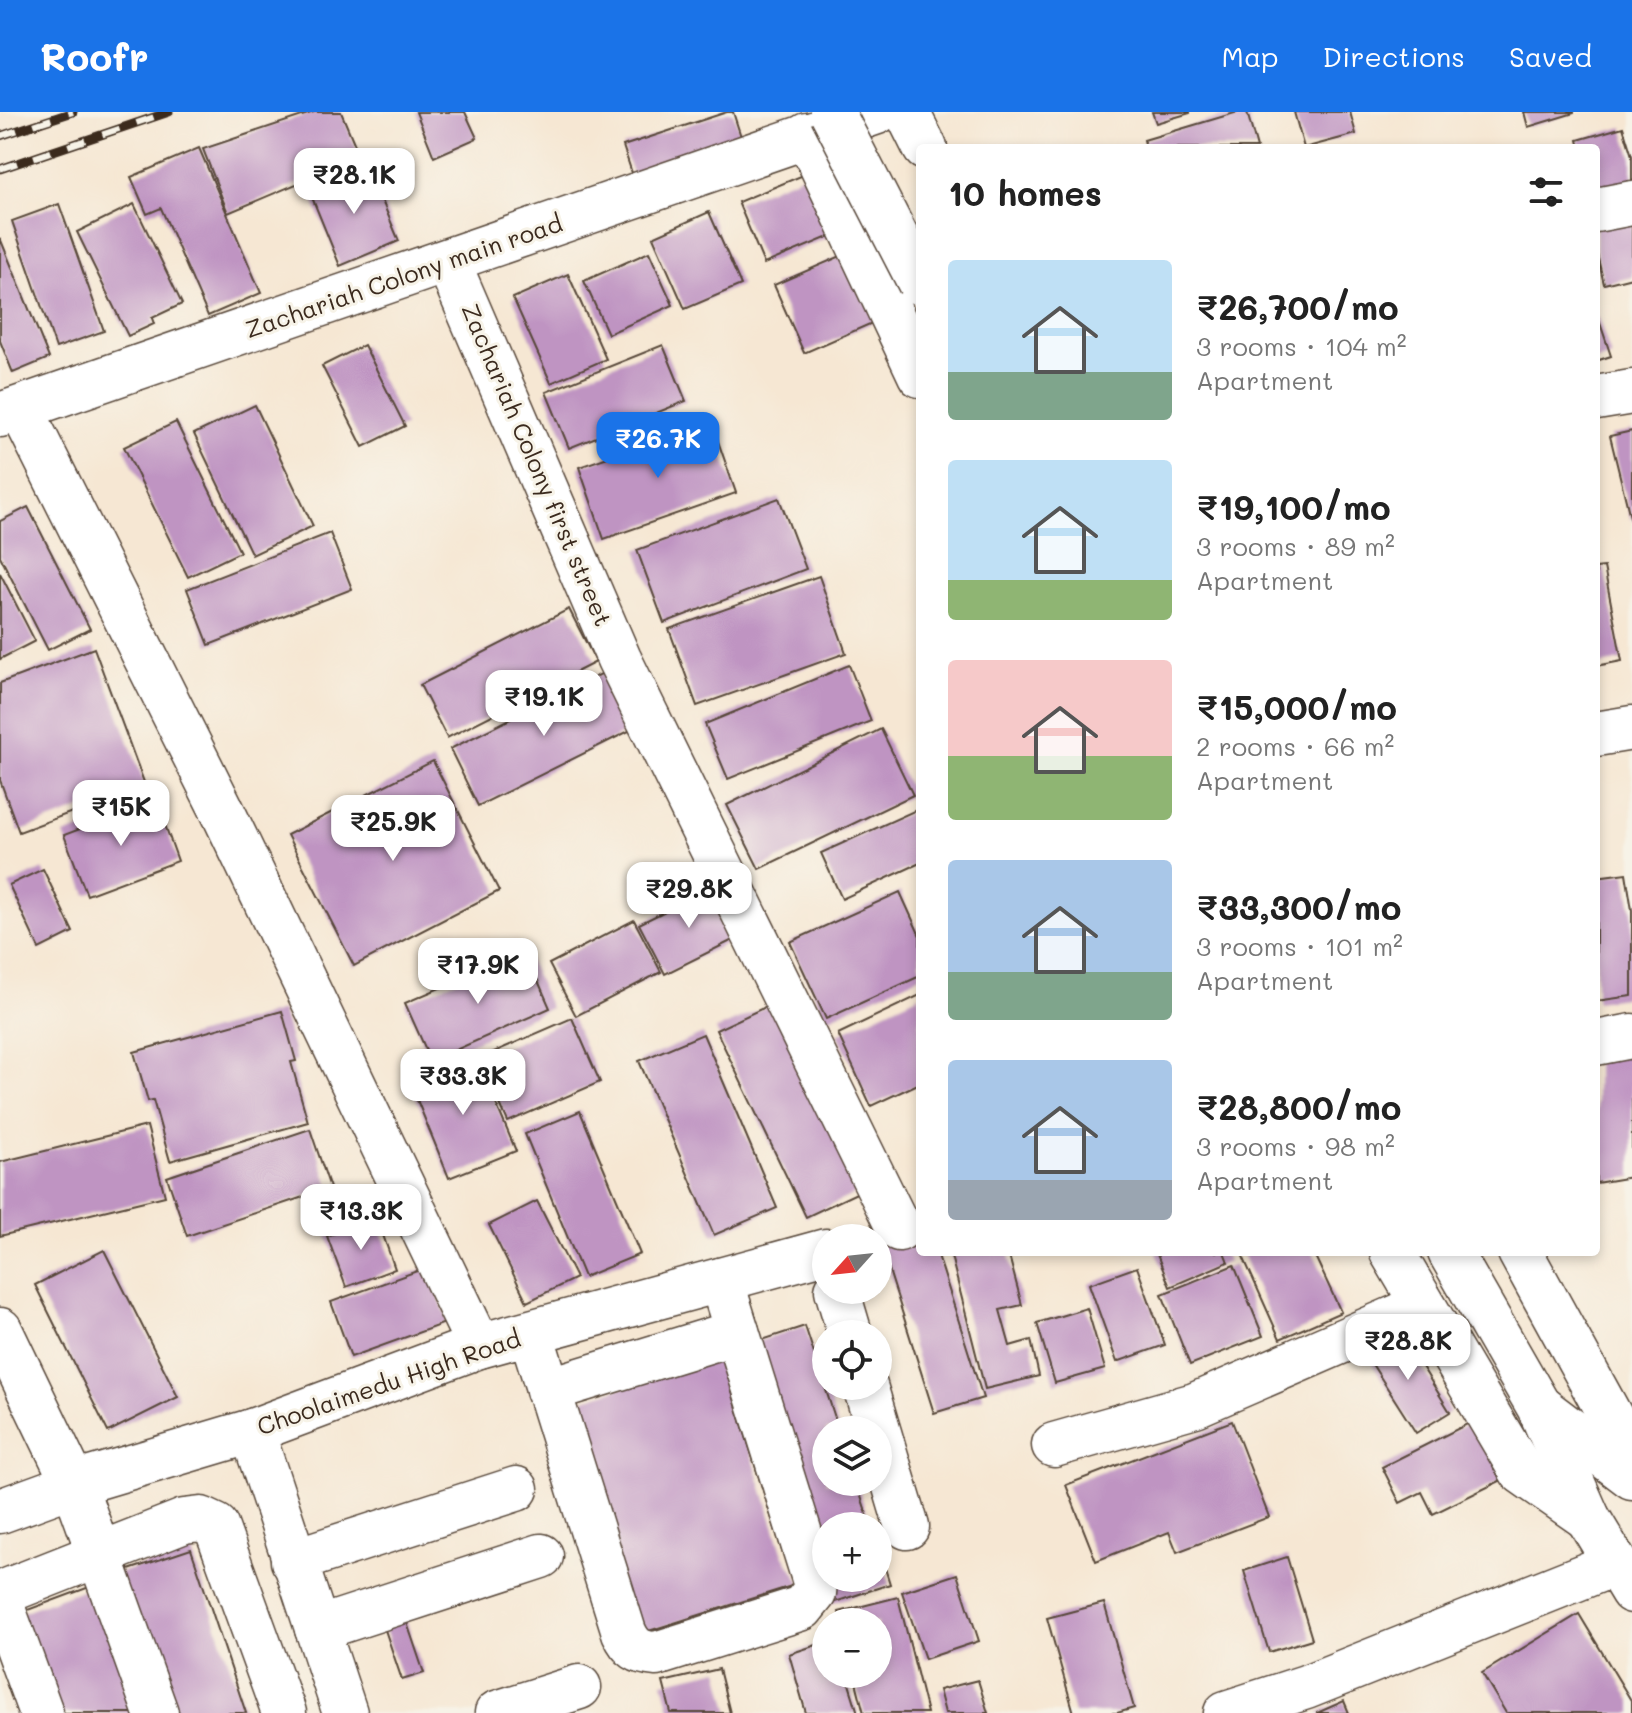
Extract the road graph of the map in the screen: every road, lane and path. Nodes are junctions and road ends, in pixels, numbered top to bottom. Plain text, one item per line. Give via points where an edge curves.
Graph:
1 (877, 112) edge
2 (907, 112) edge
3 (820, 123) edge
4 (923, 144) edge
5 (1632, 203) edge
6 (1600, 209) edge
7 (448, 262) junction
8 (916, 277) edge
9 (916, 365) edge
10 (1632, 392) edge
11 (1600, 397) edge
12 (10, 412) edge
13 (1632, 728) edge
14 (1600, 733) edge
15 (1632, 1036) edge
16 (1600, 1042) edge
17 (896, 1230) edge
18 (812, 1256) edge
19 (1394, 1256) edge
20 (1452, 1256) edge
21 (1522, 1256) edge
22 (721, 1280) junction
23 (1423, 1306) junction
24 (0, 1330) edge
25 (737, 1332) junction
26 (531, 1334) junction
27 (479, 1346) junction
28 (548, 1390) junction
29 (1532, 1393) junction
30 (869, 1400) edge
31 (252, 1431) junction
32 (1054, 1445) dead end
33 (1632, 1456) edge
34 (1632, 1477) edge
35 (74, 1484) junction
36 (516, 1489) dead end
37 (0, 1511) edge
38 (1588, 1518) junction
39 (907, 1527) dead end
40 (99, 1553) junction
41 (541, 1556) dead end
42 (293, 1561) junction
43 (1623, 1578) edge
44 (317, 1629) junction
45 (579, 1687) dead end
46 (41, 1713) edge
47 (156, 1713) edge
48 (284, 1713) edge
49 (345, 1713) edge
50 (497, 1713) edge
51 (1226, 1713) edge

1 - 3 street, Zachariah Colony main road
2 - 4 street
3 - 7 street, Zachariah Colony main road
3 - 8 street, bridge
3 - 9 street
5 - 6 street
7 - 12 street, Zachariah Colony main road
7 - 17 street, Zachariah Colony first street via 619,659
10 - 11 street
12 - 27 street via 220,806
13 - 14 street
15 - 16 street
18 - 22 street, Choolaimedu High Road
19 - 23 street
20 - 29 street
21 - 33 street
22 - 25 street
22 - 26 street, Choolaimedu High Road
23 - 32 street via 1195,1405
23 - 38 street via 1522,1472
24 - 35 street
25 - 28 street
25 - 28 street via 815,1582 814,1593 802,1608 656,1654 636,1651 628,1643
26 - 27 street, Choolaimedu High Road
26 - 28 street
27 - 31 street, Choolaimedu High Road
29 - 34 street
29 - 38 street
30 - 39 street
31 - 35 street, Choolaimedu High Road
31 - 42 street
35 - 37 street, Choolaimedu High Road
35 - 40 street
36 - 42 street
38 - 43 street
40 - 46 street via 9,1590 3,1599
40 - 47 street
40 - 48 street via 184,1521 201,1519 216,1526
41 - 44 street
42 - 44 street
43 - 51 street
44 - 49 street
45 - 50 street

